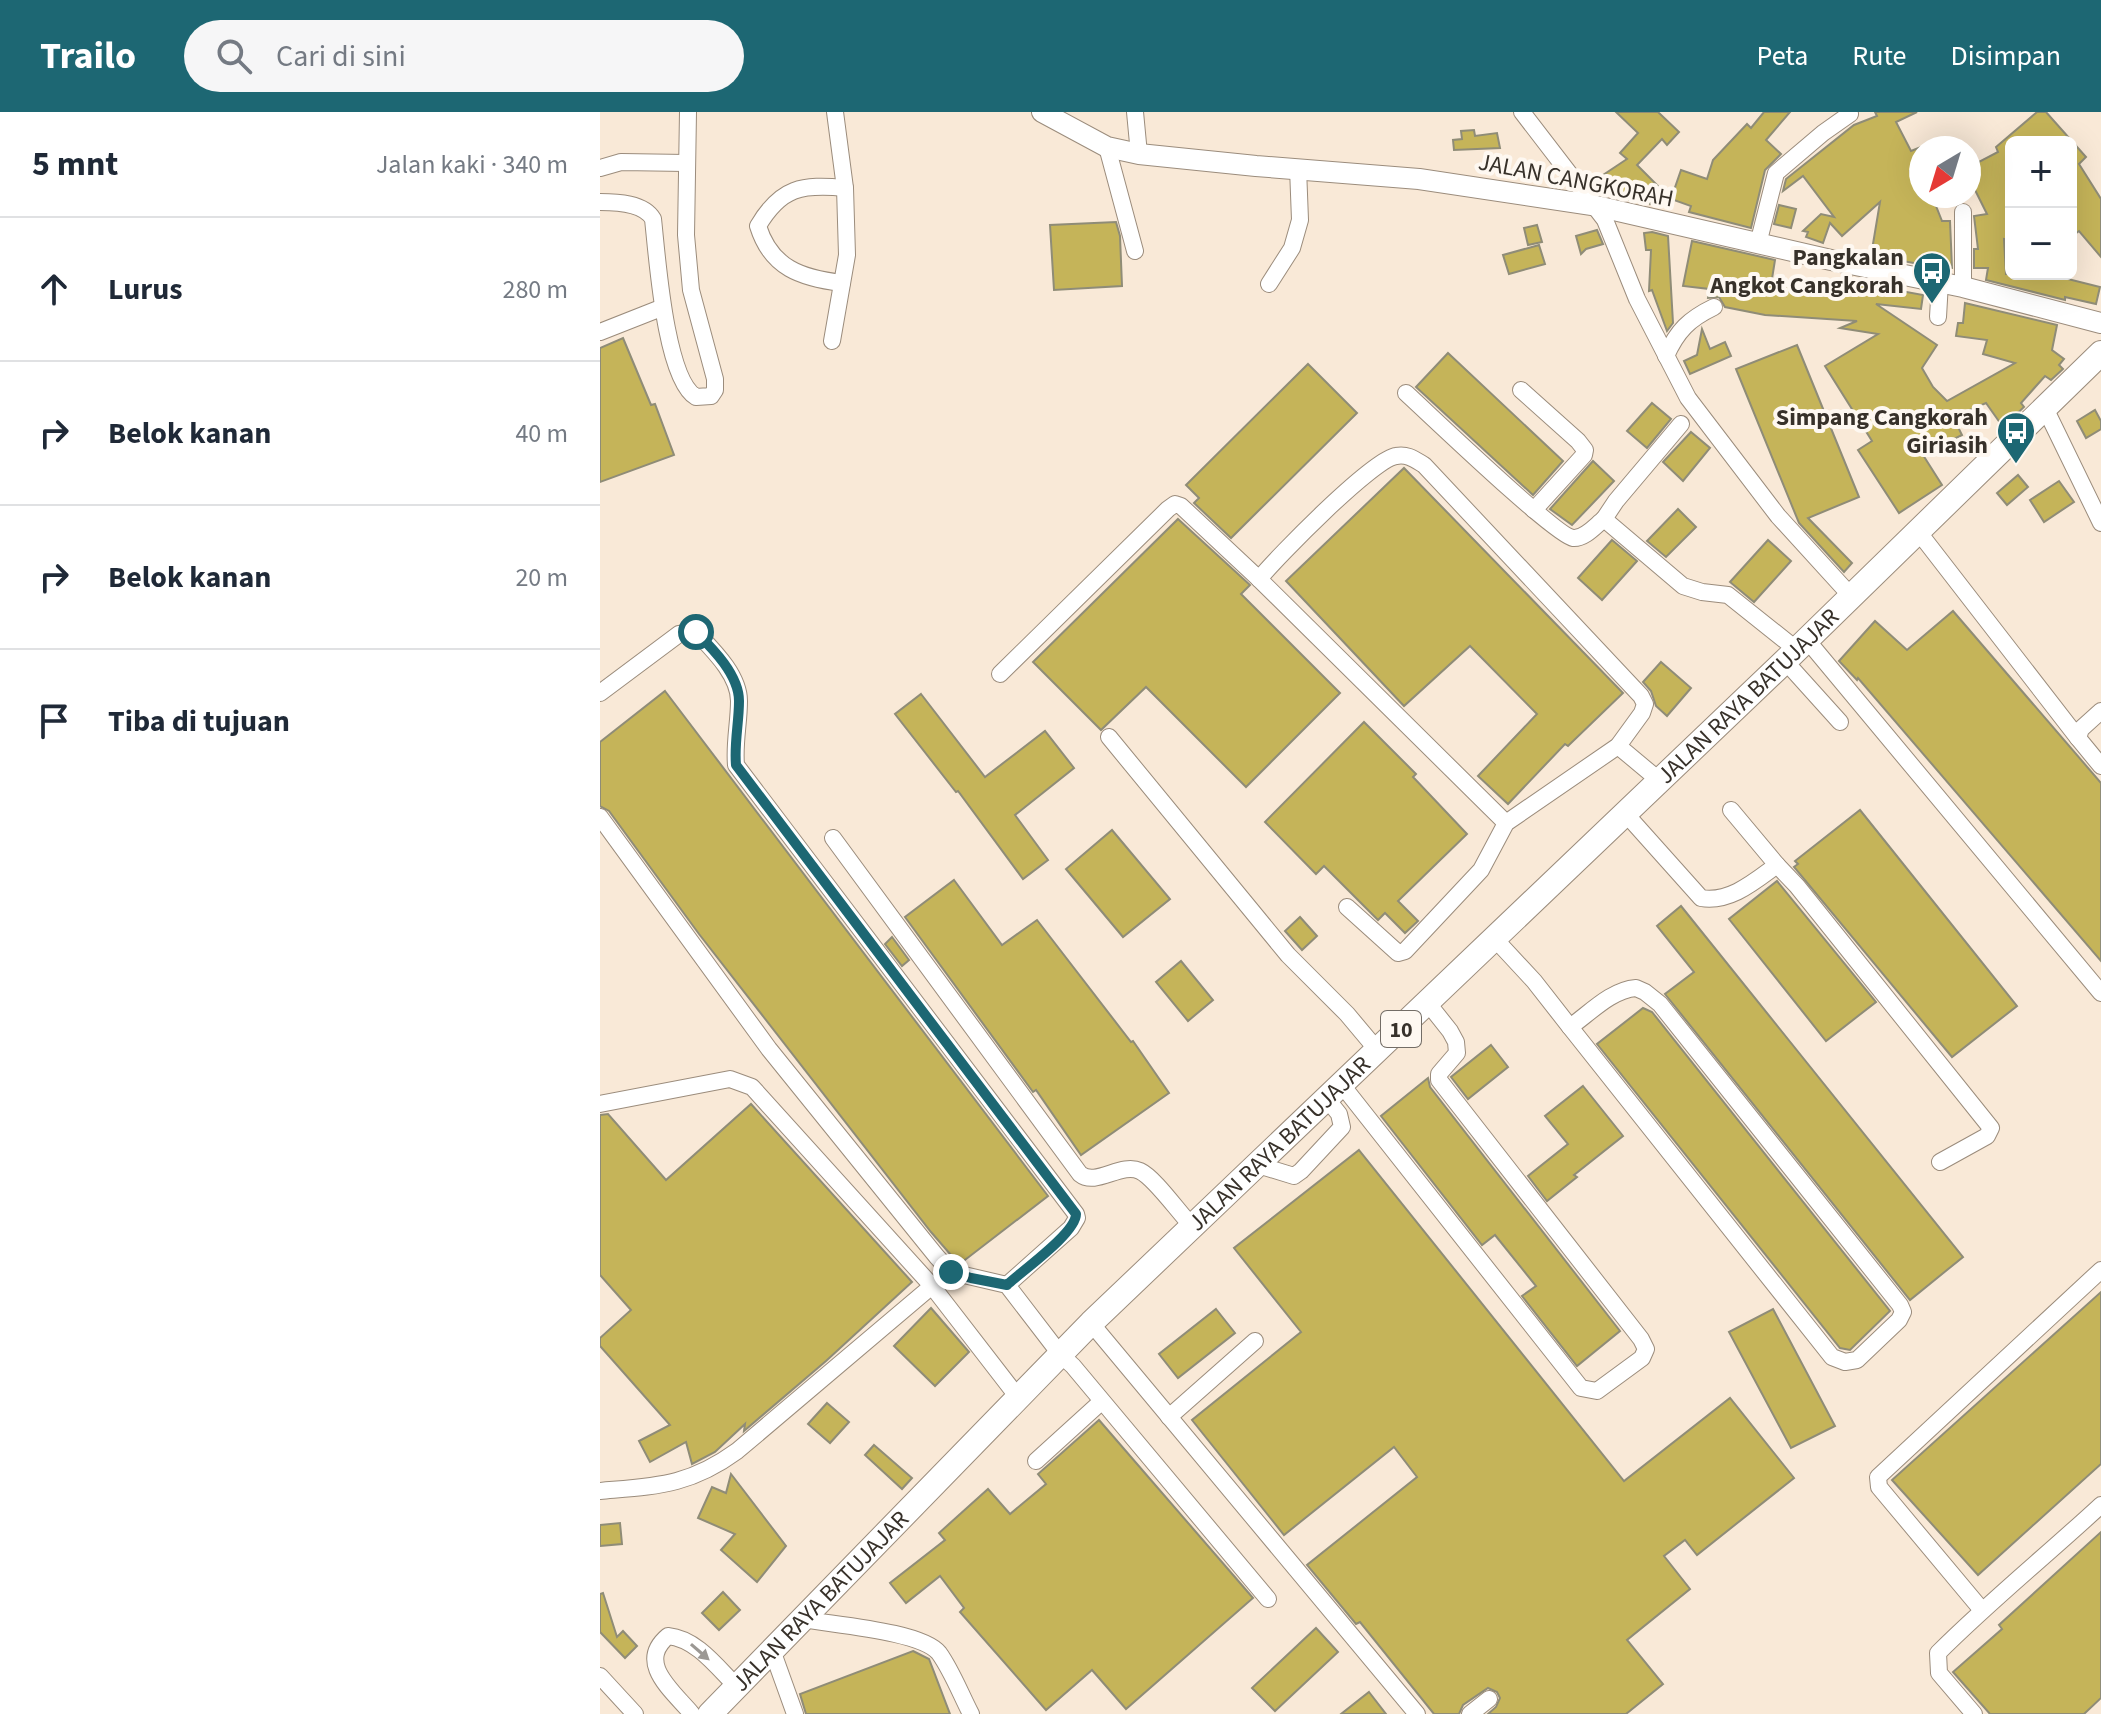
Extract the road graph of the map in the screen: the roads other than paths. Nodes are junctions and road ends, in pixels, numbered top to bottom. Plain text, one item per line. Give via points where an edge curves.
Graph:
1 (688, 112) edge
2 (835, 112) edge
3 (1042, 112) edge
4 (1135, 112) edge
5 (1522, 112) edge
6 (1849, 112) edge
7 (1107, 147) junction
8 (1139, 154) junction
9 (686, 163) junction
10 (600, 168) edge
11 (1298, 168) junction
12 (845, 188) junction
13 (600, 202) edge
14 (1592, 205) junction
15 (1963, 212) dead end
16 (1758, 244) junction
17 (1135, 251) dead end
18 (1940, 282) junction
19 (842, 283) junction
20 (1269, 284) dead end
21 (1963, 287) junction
22 (1714, 307) dead end
23 (661, 308) junction
24 (1938, 317) dead end
25 (2101, 323) edge
26 (600, 332) edge
27 (832, 341) dead end
28 (2101, 353) edge
29 (1666, 356) junction
30 (1521, 390) dead end
31 (1406, 393) dead end
32 (2044, 406) junction
33 (1681, 424) dead end
34 (1534, 510) junction
35 (1604, 519) junction
36 (2101, 523) edge
37 (1917, 530) junction
38 (1259, 579) junction
39 (1851, 596) junction
40 (1796, 650) junction
41 (1000, 674) dead end
42 (600, 693) edge
43 (2101, 711) edge
44 (1840, 722) dead end
45 (1109, 737) dead end
46 (2078, 738) junction
47 (1618, 746) junction
48 (2101, 766) edge
49 (1660, 781) junction
50 (1731, 810) dead end
51 (1625, 813) junction
52 (600, 817) edge
53 (1506, 823) junction
54 (833, 838) dead end
55 (1777, 865) junction
56 (1347, 907) dead end
57 (1495, 939) junction
58 (2101, 993) edge
59 (1427, 1002) junction
60 (1570, 1027) junction
61 (1378, 1051) junction
62 (1335, 1092) junction
63 (600, 1104) edge
64 (1940, 1162) dead end
65 (1258, 1165) junction
66 (1192, 1226) junction
67 (2101, 1270) edge
68 (1007, 1285) junction
69 (932, 1286) junction
70 (1091, 1323) junction
71 (1255, 1341) dead end
72 (1060, 1354) junction
73 (1017, 1396) junction
74 (1101, 1402) junction
75 (1169, 1417) junction
76 (1036, 1461) dead end
77 (600, 1491) edge
78 (2101, 1505) edge
79 (1268, 1599) dead end
80 (1981, 1609) junction
81 (802, 1619) junction
82 (772, 1650) junction
83 (600, 1676) edge
84 (737, 1687) junction
85 (1489, 1699) dead end
86 (635, 1714) edge
87 (692, 1714) edge
88 (710, 1714) edge
89 (795, 1714) edge
90 (971, 1714) edge
91 (1417, 1714) edge
92 (1470, 1714) edge
93 (1974, 1714) edge

1 - 9 street
2 - 12 street
3 - 7 main road, JALAN CANGKORAH
4 - 8 street
5 - 14 street
6 - 16 street via 1776,173
7 - 8 main road, JALAN CANGKORAH
7 - 17 street
8 - 11 main road, JALAN CANGKORAH
9 - 10 street via 621,162
9 - 23 street via 691,290 715,379 711,396 696,397 684,385
11 - 14 main road, JALAN CANGKORAH via 1419,179
11 - 20 street via 1300,220 1292,248
12 - 19 street via 847,255
12 - 19 street via 791,190 770,205 758,226 765,248 782,264 817,280
13 - 23 street via 649,211
14 - 16 main road, JALAN CANGKORAH
14 - 29 street via 1605,220
15 - 21 street
16 - 18 main road, JALAN CANGKORAH
18 - 21 main road, JALAN CANGKORAH
18 - 24 street
19 - 27 street
21 - 25 main road, JALAN CANGKORAH
22 - 29 street via 1676,333
23 - 26 street
28 - 32 highway, JALAN RAYA BATUJAJAR / 10
29 - 39 street via 1688,398 1778,516
30 - 34 street via 1585,450
31 - 34 street
32 - 36 street
32 - 37 highway, JALAN RAYA BATUJAJAR / 10
33 - 35 street
34 - 35 street via 1570,538 1580,538
35 - 40 street via 1683,586 1728,595
37 - 39 highway, JALAN RAYA BATUJAJAR / 10
37 - 46 street
38 - 41 street via 1175,504
38 - 47 street via 1351,488 1392,456 1408,456 1424,465 1641,696 1642,713
38 - 53 street
39 - 40 highway, JALAN RAYA BATUJAJAR / 10
40 - 44 street
40 - 49 highway, JALAN RAYA BATUJAJAR / 10
40 - 58 street
42 - 68 street via 687,632 696,632 729,672 740,698 736,765 1076,1214 1063,1236
43 - 46 street
45 - 61 street via 1288,955
46 - 48 street
47 - 49 street
47 - 53 street
49 - 51 highway, JALAN RAYA BATUJAJAR / 10
50 - 55 street
51 - 55 street via 1701,898 1718,901
51 - 57 highway, JALAN RAYA BATUJAJAR / 10
52 - 68 street via 769,1049 937,1257 951,1272
53 - 56 street via 1481,870 1405,951 1398,953
54 - 66 street via 1080,1174 1090,1178 1130,1168 1143,1172
55 - 64 street via 1991,1128 1987,1136
57 - 59 highway, JALAN RAYA BATUJAJAR / 10
57 - 60 street
59 - 61 highway, JALAN RAYA BATUJAJAR / 10
59 - 62 street via 1456,1042 1457,1053 1439,1080 1641,1339 1646,1349 1642,1358 1597,1391 1581,1388
60 - 60 street via 1832,1357 1857,1360 1899,1320 1900,1305 1660,1004 1636,988 1626,989
61 - 62 highway, JALAN RAYA BATUJAJAR / 10
62 - 65 highway, JALAN RAYA BATUJAJAR / 10
62 - 65 street via 1342,1127 1301,1171 1294,1176
63 - 69 street via 730,1079 752,1087
65 - 66 highway, JALAN RAYA BATUJAJAR / 10
66 - 70 highway, JALAN RAYA BATUJAJAR / 10
67 - 80 street via 1878,1477 1879,1487
68 - 72 street
69 - 73 street
69 - 77 street via 715,1467 668,1485
70 - 72 highway, JALAN RAYA BATUJAJAR / 10
70 - 75 street
71 - 75 street
72 - 73 highway, JALAN RAYA BATUJAJAR / 10
72 - 74 street
73 - 81 highway, JALAN RAYA BATUJAJAR / 10
74 - 76 street
74 - 79 street
75 - 91 street
78 - 80 street
80 - 93 street via 1938,1653 1939,1673
81 - 82 highway, JALAN RAYA BATUJAJAR / 10
81 - 90 street via 927,1643 939,1653
82 - 84 highway, JALAN RAYA BATUJAJAR / 10
82 - 89 street
83 - 86 street
87 -> 84 street via 657,1671 653,1658 668,1636 697,1648
84 - 88 highway, JALAN RAYA BATUJAJAR / 10
85 - 92 street

